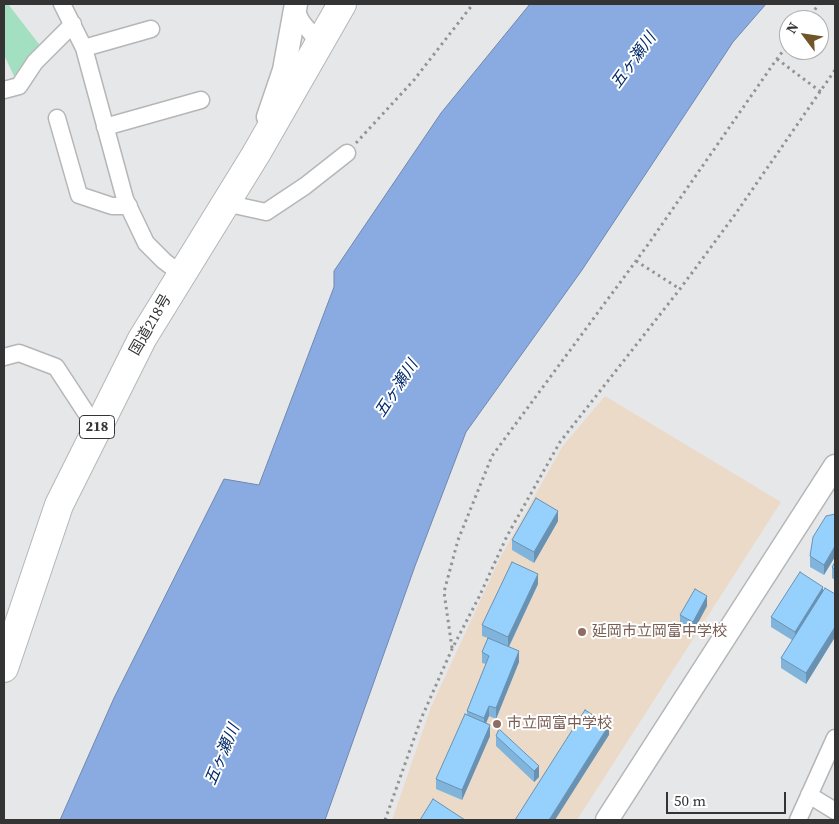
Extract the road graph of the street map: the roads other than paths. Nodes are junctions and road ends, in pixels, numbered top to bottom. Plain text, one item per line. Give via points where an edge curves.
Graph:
1 (62, 4) edge
2 (342, 4) edge
3 (295, 6) edge
4 (73, 24) junction
5 (151, 30) dead end
6 (319, 43) junction
7 (84, 48) junction
8 (4, 90) edge
9 (201, 100) dead end
10 (57, 118) dead end
11 (105, 127) junction
12 (346, 153) road end
13 (256, 154) junction
14 (225, 203) junction
15 (129, 206) junction
16 (181, 274) junction
17 (4, 344) edge
18 (11, 355) edge
19 (96, 428) junction
20 (831, 481) edge
21 (4, 668) edge
22 (835, 738) edge
23 (809, 795) junction
24 (835, 811) edge
25 (607, 820) edge
26 (798, 820) edge

1 - 4 street
2 - 6 highway, 国道218号 / 218
3 - 6 street via 302,22
3 - 13 street via 284,70
4 - 7 street
4 - 8 street via 35,62 19,86
5 - 7 street
6 - 13 highway, 国道218号 / 218
7 - 11 street
9 - 11 street
10 - 15 street via 79,195 112,206
11 - 15 street
12 - 14 street via 266,212
13 - 14 highway, 国道218号 / 218
14 - 16 highway, 国道218号 / 218
15 - 16 street via 146,243
16 - 19 highway, 国道218号 / 218 via 142,338
17 - 18 street
18 - 19 street via 56,367
19 - 21 highway, 国道218号 / 218 via 59,505
20 - 25 street
22 - 23 street
23 - 24 street
23 - 26 street

